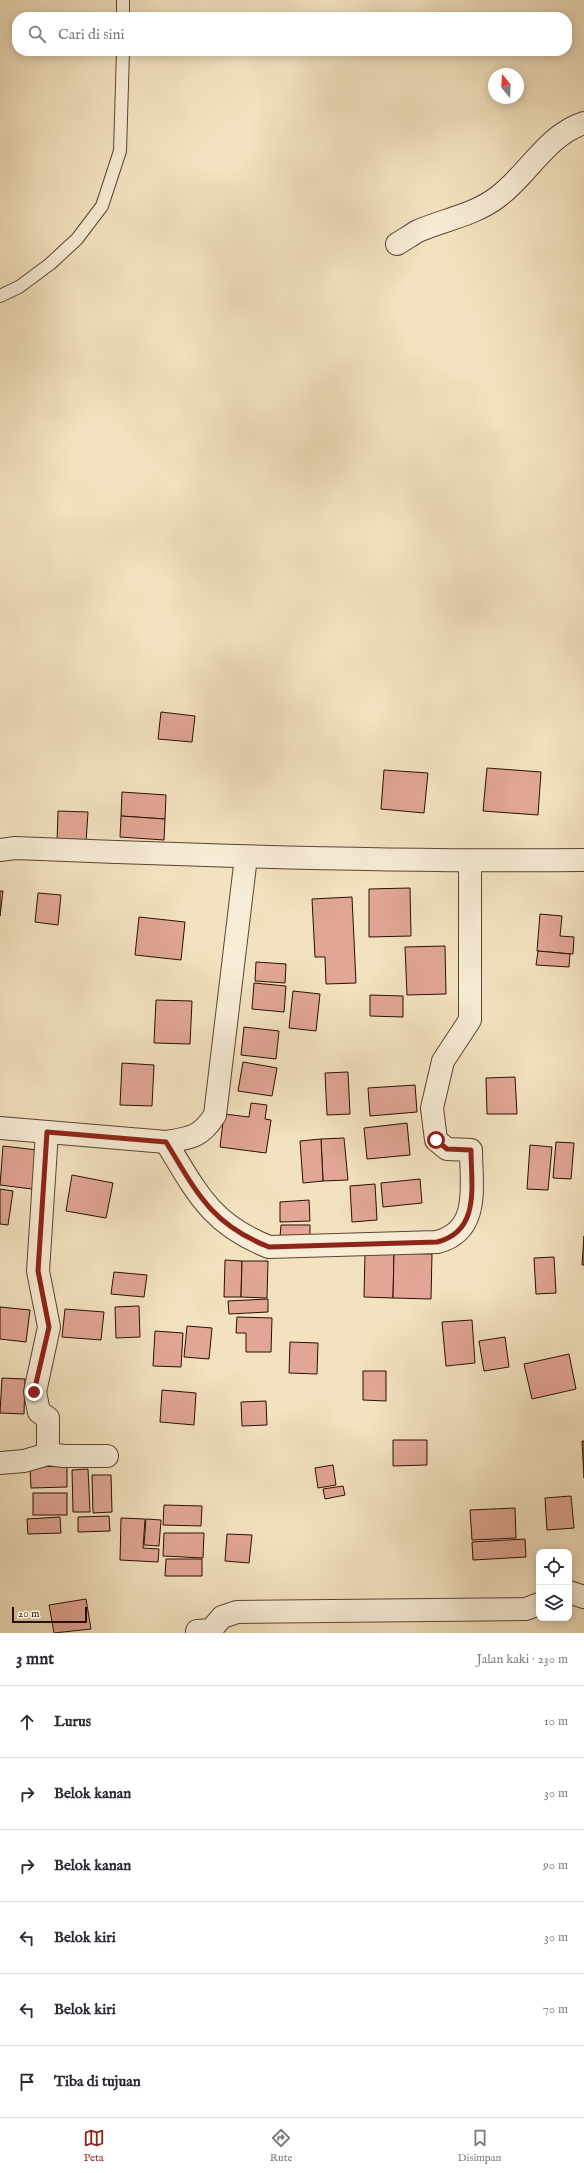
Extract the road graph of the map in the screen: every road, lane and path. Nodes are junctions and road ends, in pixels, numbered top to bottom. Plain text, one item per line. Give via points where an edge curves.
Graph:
1 (123, 0) edge
2 (123, 12) edge
3 (123, 56) edge
4 (584, 123) edge
5 (397, 244) dead end
6 (0, 296) edge
7 (0, 850) edge
8 (246, 857) junction
9 (584, 860) edge
10 (470, 861) junction
11 (0, 1128) edge
12 (47, 1132) junction
13 (166, 1142) junction
14 (48, 1454) junction
15 (107, 1456) dead end
16 (0, 1463) edge
17 (572, 1593) edge
18 (584, 1597) edge
19 (536, 1605) edge
20 (197, 1632) dead end

1 - 2 lane
3 - 6 lane via 120,151 102,206 77,239 50,264 19,287
4 - 5 street via 573,127 547,147 526,172 499,197 474,212 418,232
7 - 8 street via 14,848
8 - 10 street
8 - 13 street via 215,1115 206,1128 189,1138
9 - 10 street
10 - 13 street via 470,1020 443,1061 432,1108 436,1140 447,1149 471,1150 469,1217 460,1230 450,1239 437,1242 269,1247 245,1238 208,1208
11 - 12 street
12 - 13 street
12 - 14 street via 38,1271 49,1327 34,1392 39,1412 48,1418
14 - 15 street
14 - 16 street via 24,1462
17 - 18 street
19 - 20 street via 526,1608 237,1612 222,1617 211,1630

